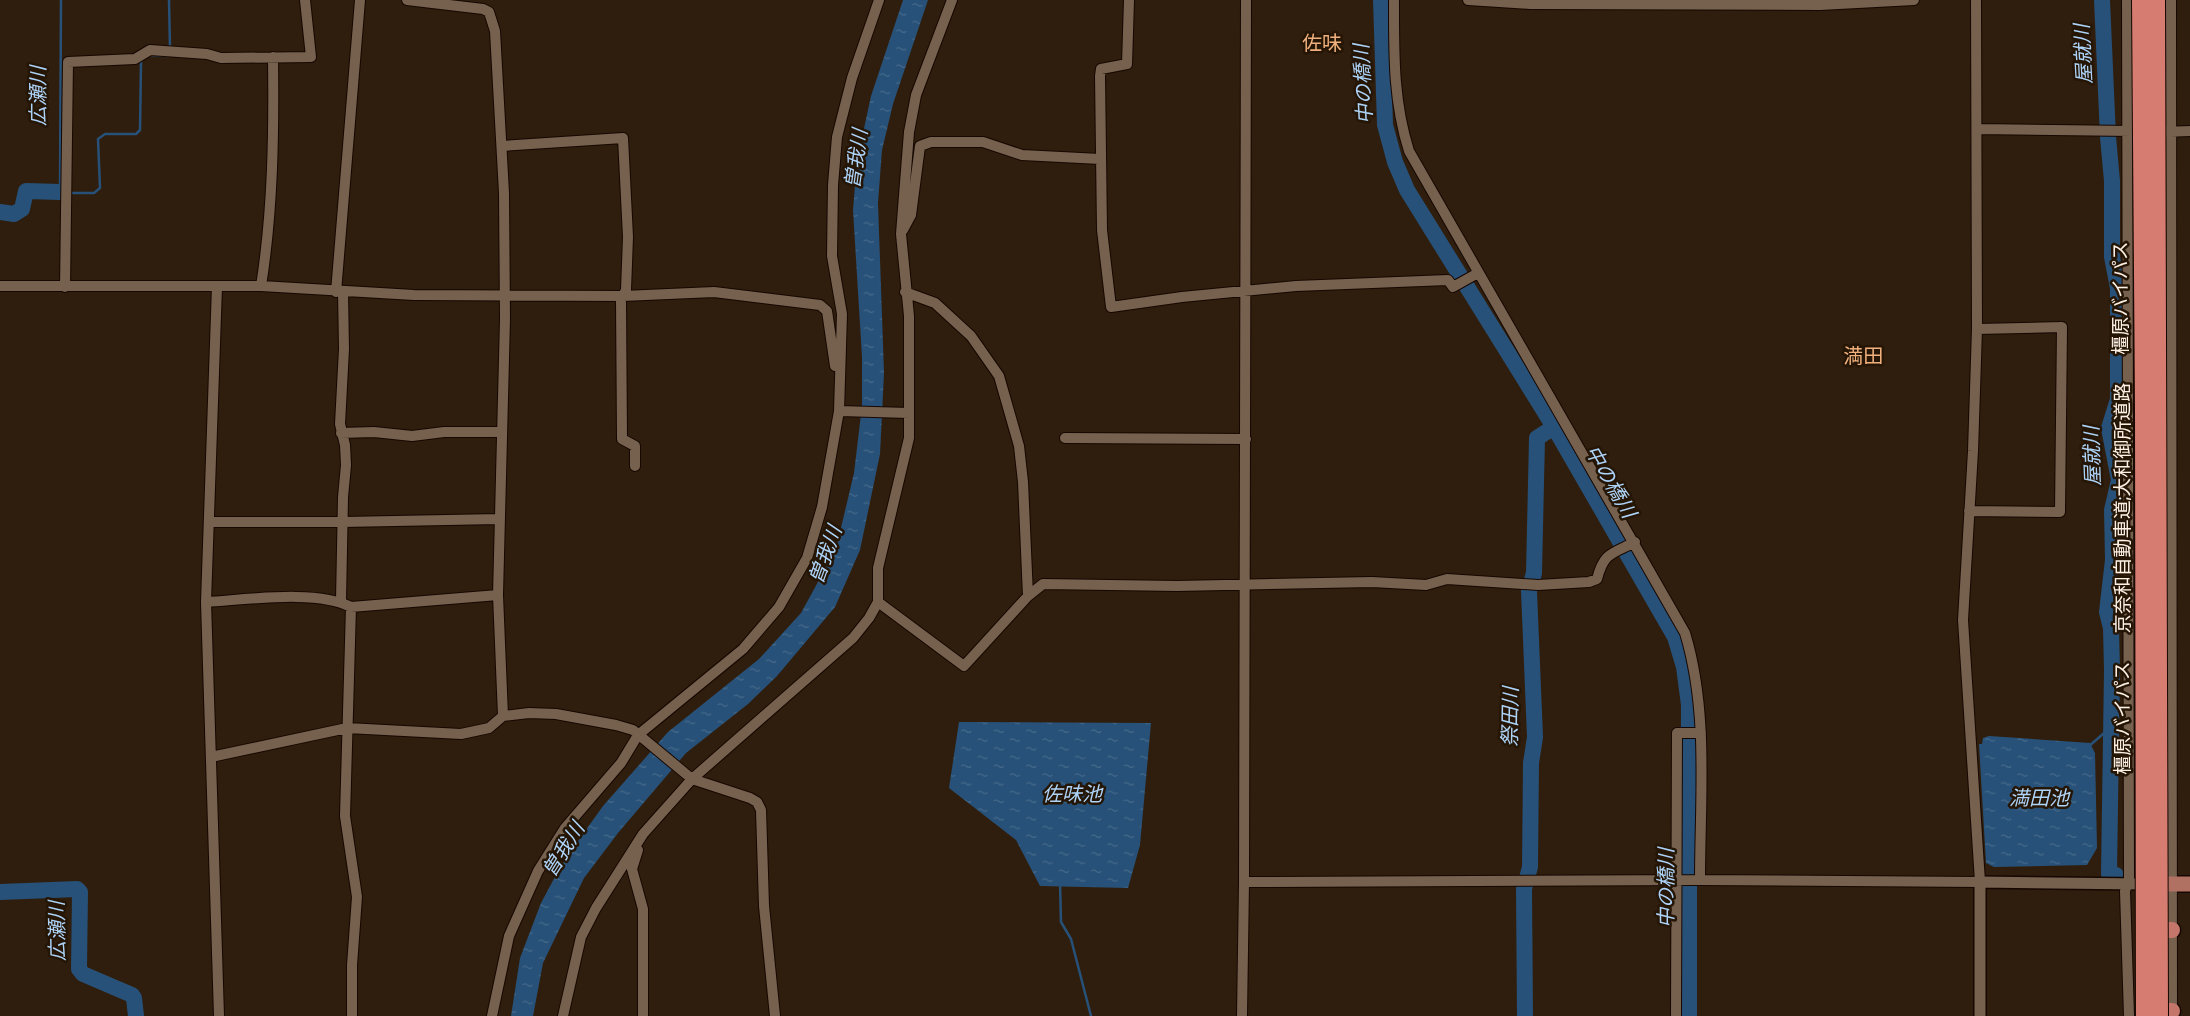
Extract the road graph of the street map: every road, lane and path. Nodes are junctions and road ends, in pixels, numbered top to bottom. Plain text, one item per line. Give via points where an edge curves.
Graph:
1 (305, 0) edge
2 (360, 0) edge
3 (407, 0) edge
4 (879, 0) edge
5 (952, 0) edge
6 (1129, 0) edge
7 (1246, 0) edge
8 (1394, 0) edge
9 (1468, 0) edge
10 (1914, 0) edge
11 (1976, 0) edge
12 (2127, 0) edge
13 (2140, 0) edge
14 (2158, 0) edge
15 (2171, 0) edge
16 (1530, 2) edge
17 (1822, 3) edge
18 (273, 57) junction
19 (1978, 129) junction
20 (2134, 131) junction
21 (2190, 131) edge
22 (2165, 132) junction
23 (502, 146) junction
24 (1100, 159) junction
25 (901, 234) junction
26 (1478, 273) junction
27 (0, 286) edge
28 (217, 286) junction
29 (261, 286) junction
30 (65, 287) junction
31 (340, 292) junction
32 (905, 292) junction
33 (1246, 292) junction
34 (505, 294) junction
35 (623, 296) junction
36 (1977, 328) junction
37 (839, 389) junction
38 (842, 412) junction
39 (905, 413) junction
40 (501, 432) junction
41 (342, 433) junction
42 (1065, 438) dead end
43 (1246, 439) junction
44 (635, 466) dead end
45 (1969, 511) junction
46 (499, 519) junction
47 (210, 522) junction
48 (343, 522) junction
49 (1634, 543) junction
50 (1246, 584) junction
51 (498, 595) junction
52 (1028, 596) junction
53 (341, 601) junction
54 (206, 602) junction
55 (878, 602) junction
56 (351, 607) junction
57 (503, 716) junction
58 (346, 728) junction
59 (1699, 733) junction
60 (642, 737) junction
61 (211, 757) junction
62 (690, 778) junction
63 (643, 834) junction
64 (1677, 880) junction
65 (1699, 880) junction
66 (1244, 882) junction
67 (1980, 882) junction
68 (2143, 884) junction
69 (2166, 884) junction
70 (2190, 884) edge
71 (2127, 885) junction
72 (2159, 1015) edge
73 (220, 1016) edge
74 (352, 1016) edge
75 (492, 1016) edge
76 (563, 1016) edge
77 (643, 1016) edge
78 (775, 1016) edge
79 (1242, 1016) edge
80 (1676, 1016) edge
81 (1980, 1016) edge
82 (2129, 1016) edge

1 - 18 street via 311,57
2 - 31 street
3 - 23 street via 489,12 495,31
4 - 37 street via 852,78 837,137 832,256 842,314
5 - 25 street via 916,94 909,132
6 - 24 street via 1127,64 1101,69
7 - 33 street
8 - 26 street via 1396,98 1408,150
9 - 16 street
10 - 17 street
11 - 19 street
12 - 20 street
13 - 20 highway, 橿原バイパス
13 - 72 highway, 京奈和自動車道;大和御所道路, bridge via 2144,430
14 - 22 highway, 橿原バイパス
14 - 72 highway, 京奈和自動車道;大和御所道路, bridge
15 - 22 street
16 - 17 street
18 - 29 street via 274,118 268,240
18 - 30 street via 221,58 150,50 135,60 68,62
19 - 20 street
19 - 36 street
20 - 22 street
20 - 68 highway, 橿原バイパス
20 - 71 street
21 - 22 street
22 - 69 highway, 橿原バイパス
23 - 34 street
23 - 35 street via 623,138 628,237
24 - 25 street via 1022,155 983,142 931,142 920,146 911,215
24 - 33 street via 1102,230 1111,307
25 - 32 street
26 - 33 street via 1453,287 1448,280 1296,286
26 - 49 street
27 - 30 street
28 - 29 street
28 - 30 street
28 - 47 street
29 - 31 street
31 - 34 street
31 - 41 street via 344,349
32 - 39 street via 909,316
32 - 52 street via 935,303 942,309 972,336 999,376 1019,446
33 - 43 street
34 - 35 street
34 - 40 street
35 - 37 street via 714,292 820,305 827,311
35 - 44 street via 622,439 635,446
36 - 45 street
36 - 45 street via 2062,327 2060,512
37 - 38 street
38 - 39 street
38 - 60 street via 811,544 789,593 743,650
39 - 55 street via 909,438 878,568
40 - 41 street via 444,432 412,436
40 - 46 street
41 - 48 street via 346,465
42 - 43 street
43 - 50 street
45 - 67 street via 1963,620
46 - 48 street
46 - 51 street
47 - 48 street
47 - 54 street
48 - 53 street
49 - 50 street via 1607,555 1597,579 1589,582 1538,585 1447,579 1426,585 1372,582
49 - 59 street via 1685,633 1696,681
50 - 52 street via 1043,584
50 - 66 street
51 - 56 street
51 - 57 street
52 - 55 street via 964,666
53 - 54 street via 296,598
53 - 56 street
54 - 61 street
55 - 62 street via 847,644
56 - 58 street
57 - 58 street via 489,728 461,734
57 - 60 street via 556,714 616,725 633,730
58 - 61 street
58 - 74 street via 345,816 357,897
59 - 64 street via 1677,733
59 - 65 street
60 - 62 street
60 - 75 street via 565,828 538,871 509,936
61 - 73 street
62 - 63 street
62 - 78 street via 750,798 761,810 764,906
63 - 76 street via 581,937
63 - 77 street via 632,869 643,909
64 - 65 street
64 - 66 street
64 - 80 street
65 - 67 street
66 - 79 street
67 - 71 street
67 - 81 street
68 - 69 main road
68 - 71 street
68 - 72 highway, 橿原バイパス
69 - 70 main road
69 - 72 highway, 橿原バイパス
71 - 82 street

